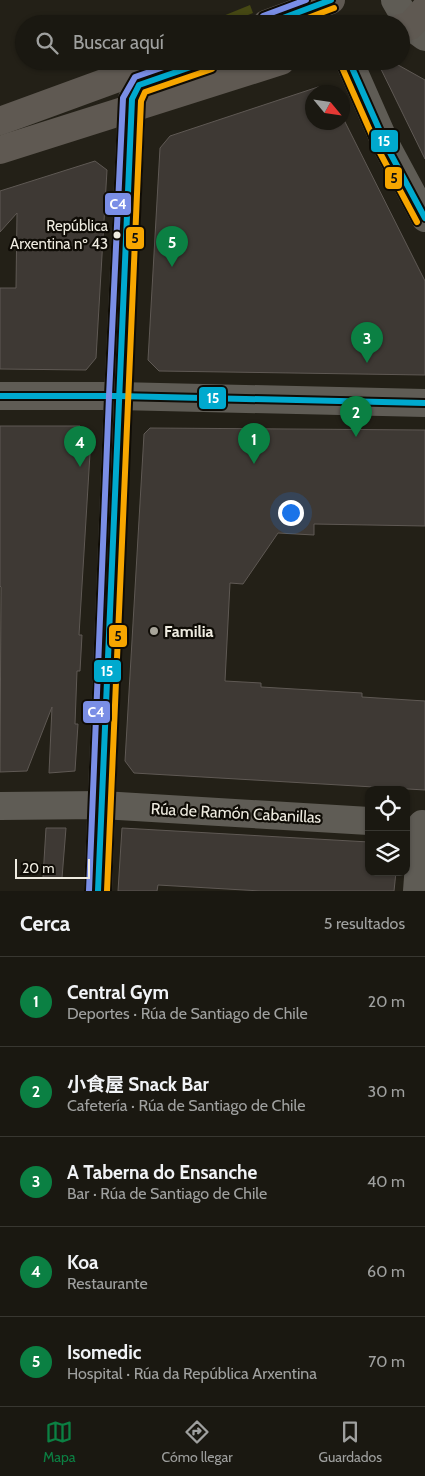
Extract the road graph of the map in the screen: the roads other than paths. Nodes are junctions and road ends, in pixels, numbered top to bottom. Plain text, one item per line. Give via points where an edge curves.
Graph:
1 (395, 0) edge
2 (328, 7) edge
3 (299, 15) edge
4 (409, 15) edge
5 (139, 70) edge
6 (183, 70) edge
7 (252, 70) edge
8 (353, 70) edge
9 (132, 107) junction
10 (0, 121) edge
11 (0, 150) edge
12 (425, 218) edge
13 (0, 396) edge
14 (118, 396) junction
15 (425, 403) edge
16 (102, 805) junction
17 (0, 806) edge
18 (365, 821) edge
19 (418, 824) edge
20 (98, 891) edge
21 (417, 891) edge

1 - 4 street
2 - 3 main road
5 - 10 main road
6 - 9 street via 139,85
7 - 9 main road
8 - 12 street via 387,147
9 - 11 main road
9 - 14 street
13 - 14 street
14 - 15 street
14 - 16 street
16 - 17 street, Rúa de Ramón Cabanillas
16 - 18 street, Rúa de Ramón Cabanillas
16 - 20 street
19 - 21 street

